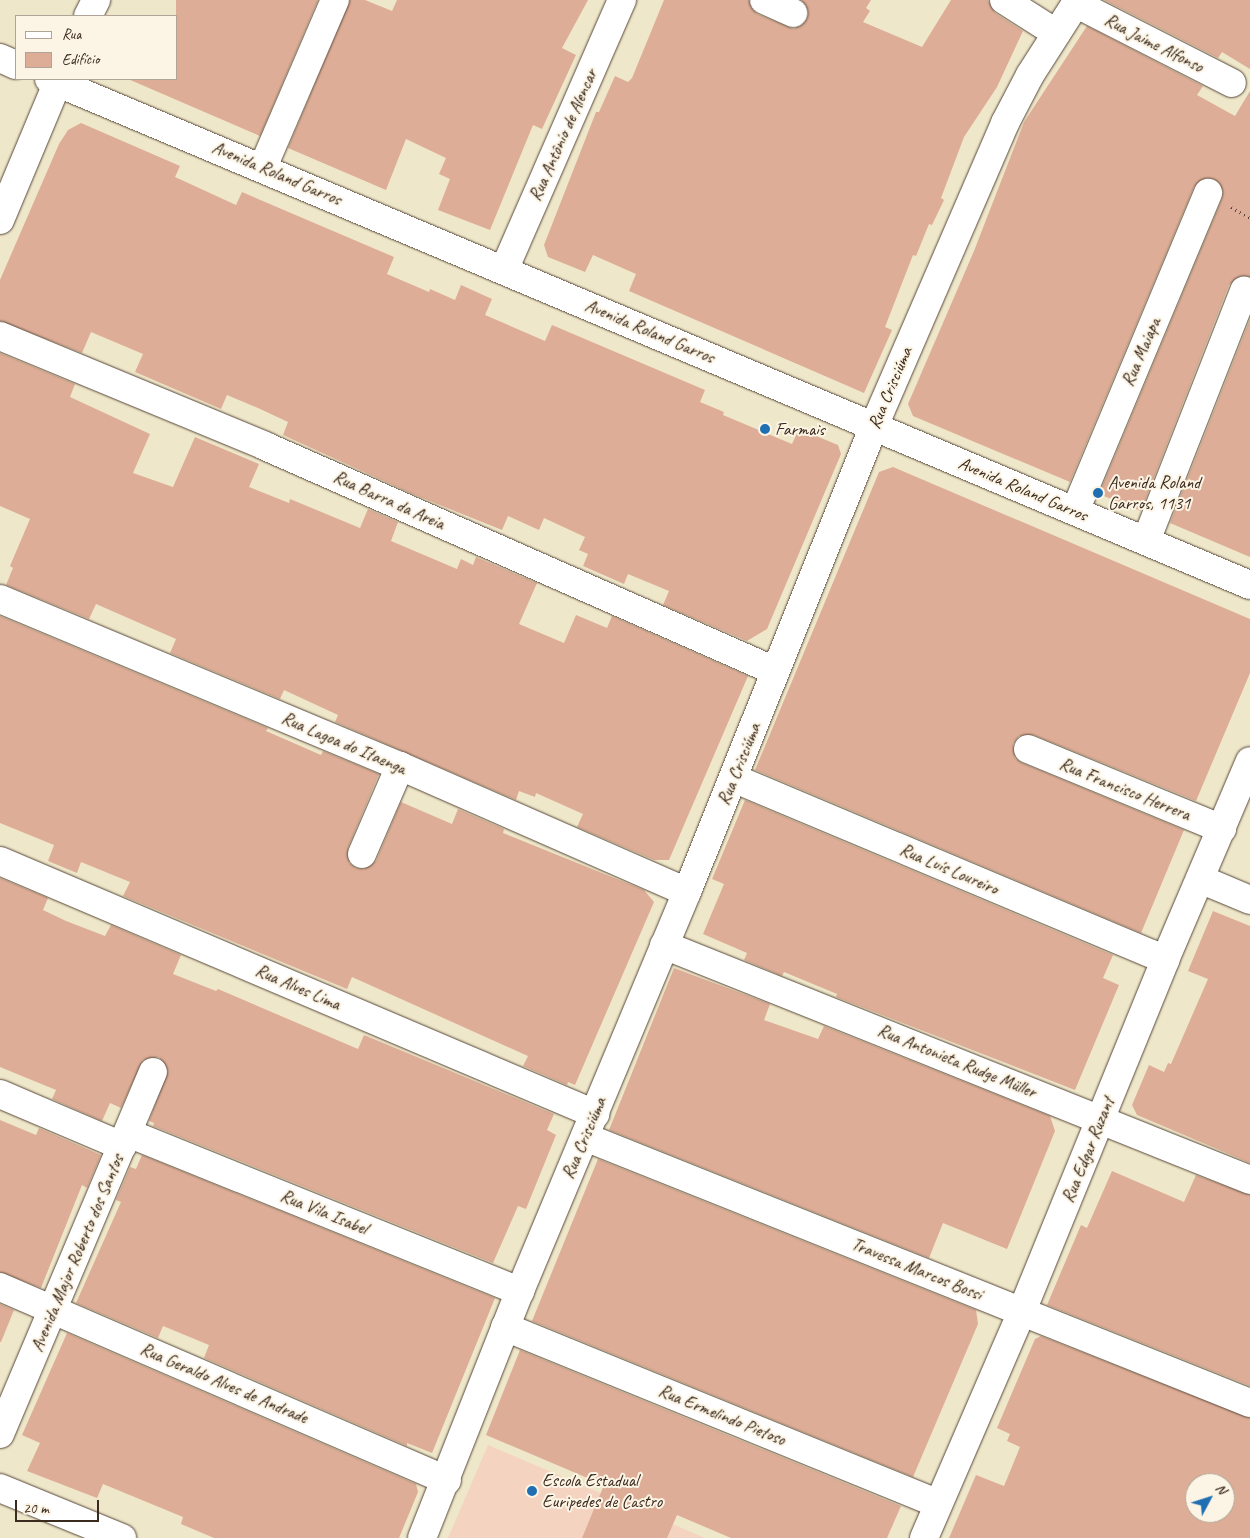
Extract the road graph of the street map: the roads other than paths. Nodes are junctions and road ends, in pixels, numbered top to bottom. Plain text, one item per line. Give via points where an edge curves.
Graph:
1 (96, 0) edge
2 (335, 0) edge
3 (622, 0) edge
4 (764, 0) edge
5 (1004, 0) edge
6 (1076, 2) edge
7 (793, 13) dead end
8 (88, 15) edge
9 (1056, 33) junction
10 (0, 58) edge
11 (15, 65) edge
12 (55, 80) edge
13 (1232, 83) dead end
14 (263, 168) junction
15 (1208, 193) dead end
16 (0, 220) edge
17 (504, 270) junction
18 (1244, 291) dead end
19 (0, 336) edge
20 (874, 426) junction
21 (1075, 511) junction
22 (1146, 541) junction
23 (1250, 585) edge
24 (0, 599) edge
25 (775, 671) junction
26 (1028, 749) dead end
27 (1250, 761) edge
28 (400, 766) junction
29 (733, 778) junction
30 (1222, 829) junction
31 (362, 854) dead end
32 (0, 861) edge
33 (1200, 879) junction
34 (687, 892) junction
35 (1250, 900) edge
36 (664, 945) junction
37 (1165, 960) junction
38 (153, 1072) dead end
39 (0, 1094) edge
40 (1101, 1118) junction
41 (590, 1125) junction
42 (125, 1139) junction
43 (1250, 1180) edge
44 (0, 1287) edge
45 (520, 1292) junction
46 (53, 1309) junction
47 (1022, 1311) junction
48 (505, 1327) junction
49 (1250, 1403) edge
50 (0, 1434) edge
51 (447, 1480) junction
52 (0, 1488) edge
53 (938, 1504) junction
54 (122, 1538) edge
55 (422, 1538) edge
56 (924, 1538) edge

1 - 8 street
2 - 14 street
3 - 17 street, Rua Antônio de Alencar
4 - 7 street
5 - 9 street
6 - 9 street, Rua Crisciúma
6 - 13 street, Rua Jaime Alfonso
9 - 20 street, Rua Crisciúma via 1005,124
10 - 11 street
12 - 14 street, Avenida Roland Garros
12 - 16 street
14 - 17 street, Avenida Roland Garros
15 - 21 street, Rua Maiapa
17 - 20 street, Avenida Roland Garros
18 - 22 street
19 - 25 street, Rua Barra da Areia via 265,446
20 - 21 street, Avenida Roland Garros
20 - 25 street, Rua Crisciúma
21 - 22 street, Avenida Roland Garros
22 - 23 street, Avenida Roland Garros
24 - 28 street, Rua Lagoa do Itaenga
25 - 29 street, Rua Crisciúma
26 - 30 street, Rua Francisco Herrera
27 - 30 street, Rua Edgar Ruzant
28 - 31 street
28 - 34 street, Rua Lagoa do Itaenga
29 - 34 street, Rua Crisciúma
29 - 37 street, Rua Luís Loureiro
30 - 33 street, Rua Edgar Ruzant
32 - 41 street, Rua Alves Lima
33 - 35 street
33 - 37 street, Rua Edgar Ruzant
34 - 36 street, Rua Crisciúma
36 - 40 street, Rua Antonieta Rudge Müller
36 - 41 street, Rua Crisciúma
37 - 40 street, Rua Edgar Ruzant
38 - 42 street, Avenida Major Roberto dos Santos
39 - 42 street, Rua Vila Isabel
40 - 43 street, Rua Antonieta Rudge Müller
40 - 47 street, Rua Edgar Ruzant
41 - 45 street, Rua Crisciúma
41 - 47 street, Travessa Marcos Bossi
42 - 45 street, Rua Vila Isabel
42 - 46 street, Avenida Major Roberto dos Santos
44 - 46 street, Rua Geraldo Alves de Andrade
45 - 48 street, Rua Crisciúma
46 - 50 street, Avenida Major Roberto dos Santos
46 - 51 street, Rua Geraldo Alves de Andrade
47 - 49 street, Travessa Marcos Bossi
47 - 53 street, Rua Edgar Ruzant
48 - 51 street, Rua Crisciúma
48 - 53 street, Rua Ermelindo Pietoso
51 - 55 street, Rua Crisciúma
52 - 54 street
53 - 56 street, Rua Edgar Ruzant

